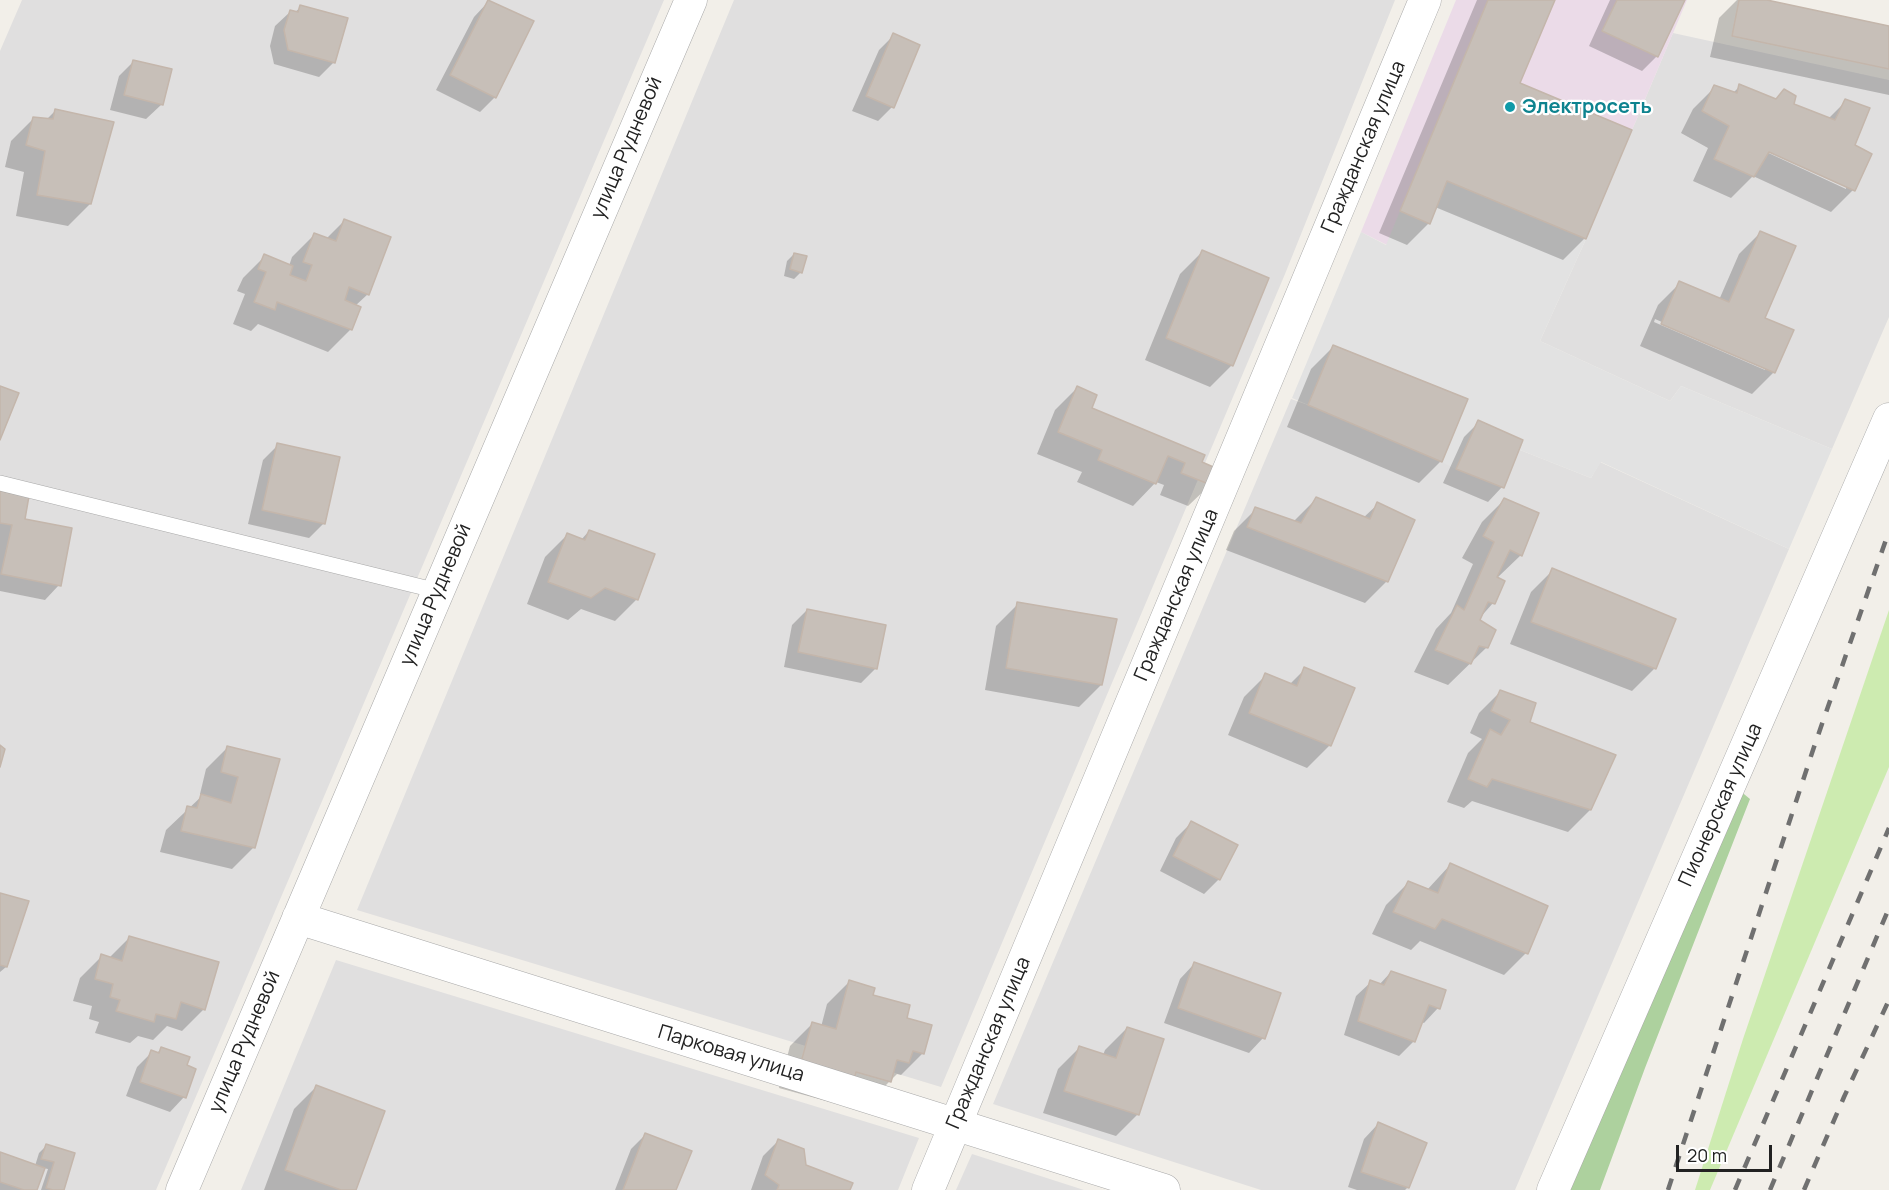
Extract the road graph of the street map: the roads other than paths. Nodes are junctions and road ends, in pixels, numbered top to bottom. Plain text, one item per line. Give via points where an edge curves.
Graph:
1 (691, 0) edge
2 (1425, 0) edge
3 (1889, 419) edge
4 (0, 483) edge
5 (438, 591) junction
6 (298, 918) junction
7 (955, 1124) junction
8 (182, 1190) edge
9 (928, 1190) edge
10 (1164, 1190) edge
11 (1553, 1190) edge

1 - 5 street, улица Рудневой
2 - 7 street, Гражданская улица
3 - 11 street, Пионерская улица
4 - 5 lane
5 - 6 street, улица Рудневой
6 - 7 street, Парковая улица
6 - 8 street, улица Рудневой
7 - 9 street, Гражданская улица
7 - 10 street, Парковая улица

